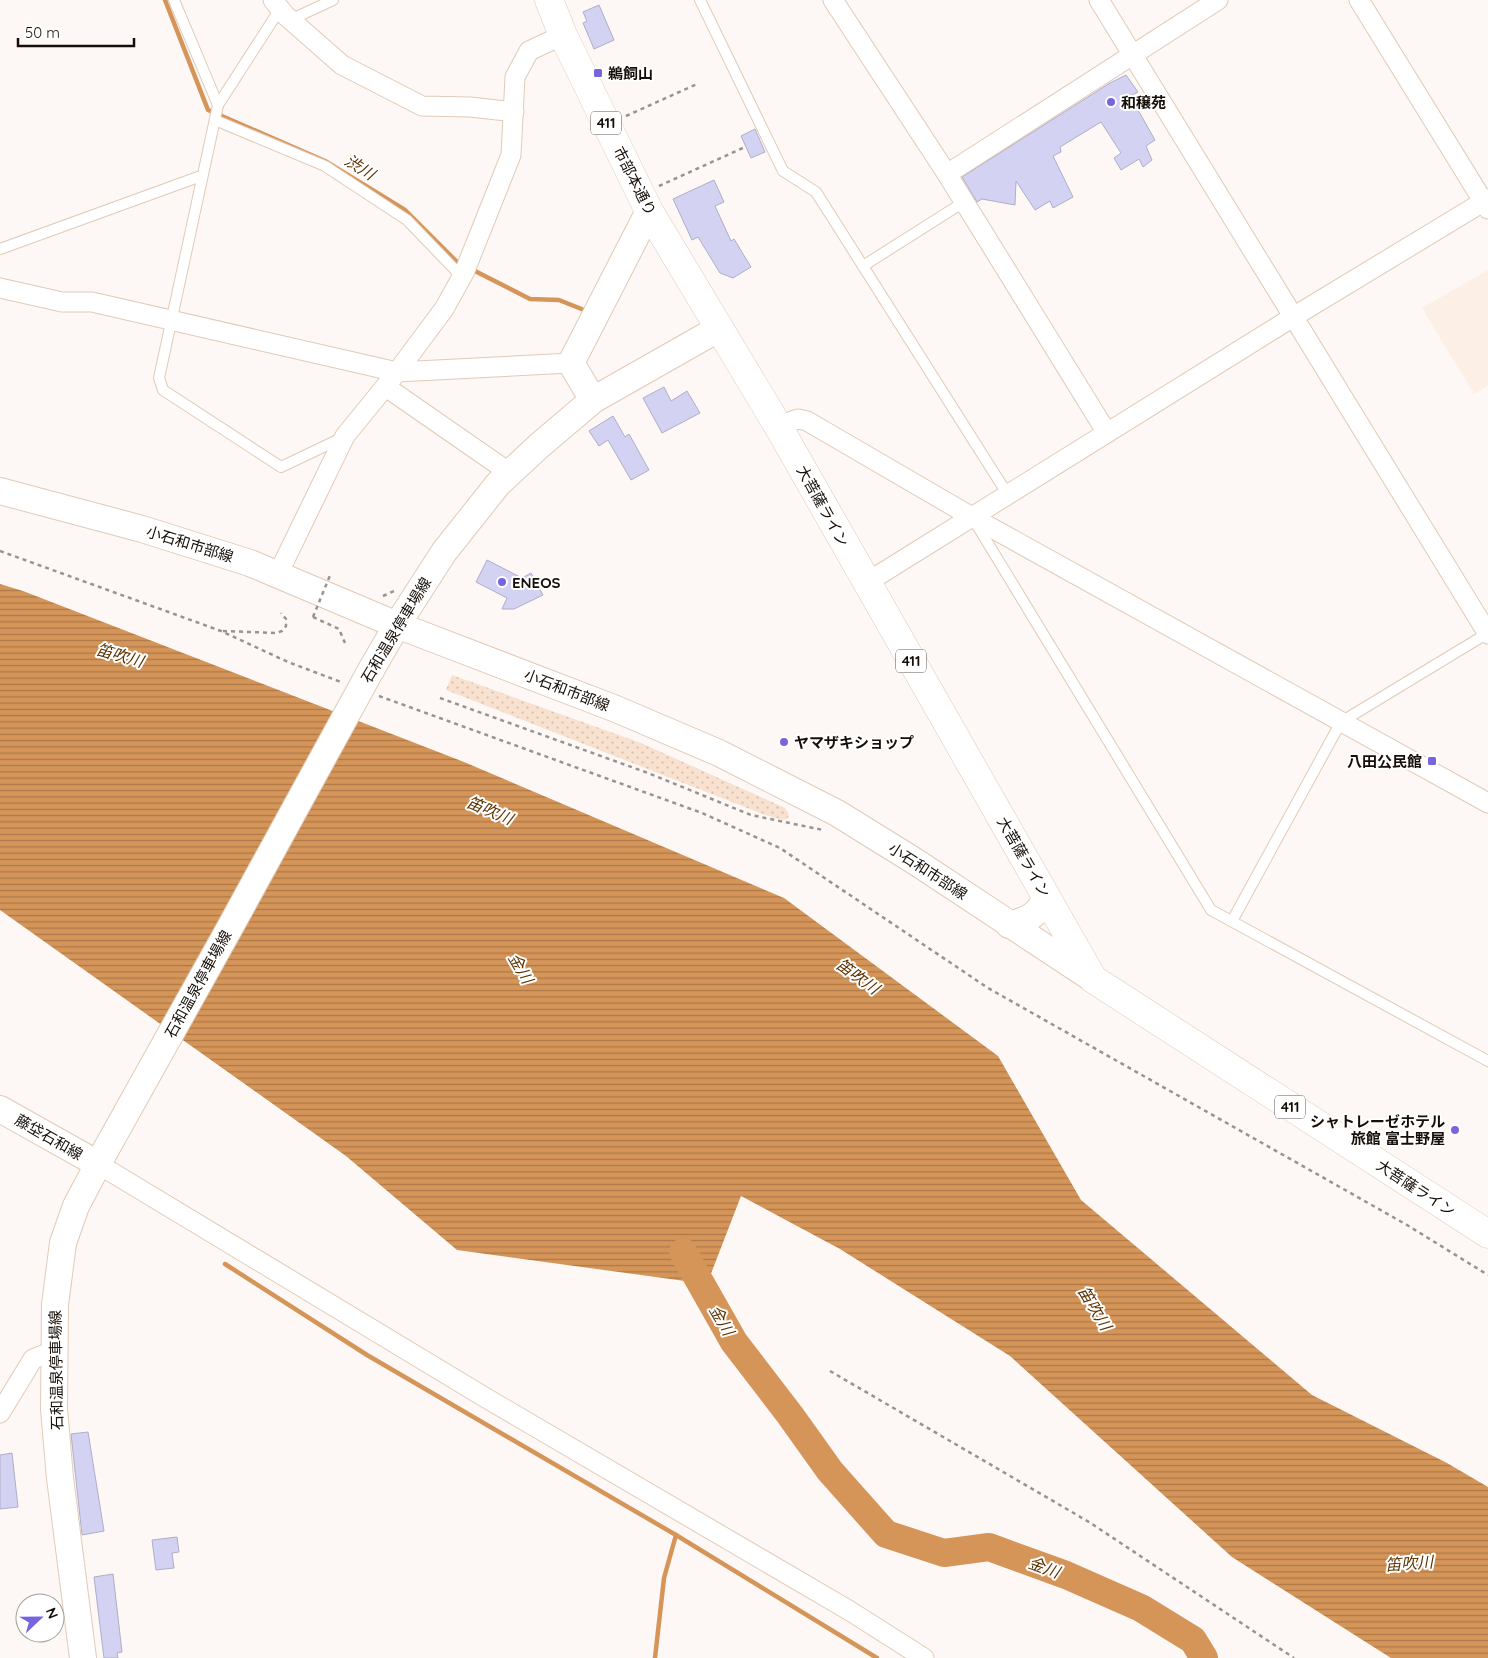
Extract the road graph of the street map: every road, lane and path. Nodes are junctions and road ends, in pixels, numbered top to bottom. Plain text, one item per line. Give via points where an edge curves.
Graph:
1 (174, 0) edge
2 (333, 0) edge
3 (549, 0) edge
4 (700, 0) edge
5 (833, 0) edge
6 (1099, 0) edge
7 (1218, 0) edge
8 (1358, 0) edge
9 (281, 10) edge
10 (563, 34) junction
11 (1133, 54) junction
12 (697, 84) dead end
13 (218, 106) junction
14 (514, 112) junction
15 (622, 117) dead end
16 (215, 119) junction
17 (745, 147) dead end
18 (947, 174) junction
19 (202, 176) junction
20 (654, 199) junction
21 (964, 202) junction
22 (1486, 203) edge
23 (0, 249) edge
24 (864, 266) junction
25 (466, 269) junction
26 (0, 288) edge
27 (1293, 317) junction
28 (170, 320) junction
29 (718, 329) junction
30 (571, 363) junction
31 (392, 380) junction
32 (593, 400) junction
33 (778, 426) junction
34 (1106, 433) junction
35 (345, 436) junction
36 (510, 473) junction
37 (0, 491) edge
38 (1008, 494) junction
39 (972, 517) junction
40 (0, 551) edge
41 (331, 573) dead end
42 (278, 574) junction
43 (866, 583) junction
44 (281, 613) dead end
45 (397, 625) junction
46 (221, 631) junction
47 (1488, 634) edge
48 (345, 643) dead end
49 (349, 685) dead end
50 (376, 695) dead end
51 (440, 698) dead end
52 (1342, 722) junction
53 (1488, 803) edge
54 (824, 831) dead end
55 (1046, 896) junction
56 (1232, 921) junction
57 (1009, 925) junction
58 (1093, 979) junction
59 (1488, 1061) edge
60 (0, 1109) edge
61 (101, 1158) junction
62 (1488, 1234) edge
63 (1488, 1275) edge
64 (53, 1351) junction
65 (830, 1371) dead end
66 (0, 1413) edge
67 (917, 1655) edge
68 (83, 1658) edge
69 (1294, 1658) edge

1 - 13 lane
2 - 9 lane
3 - 10 highway, 市部本通り / 411
4 - 24 lane via 783,171 816,192
5 - 18 street
6 - 11 street
7 - 11 street
8 - 22 street
9 - 13 lane
9 - 14 street via 342,65 422,106
10 - 14 street via 529,51 515,77
10 - 20 highway, 市部本通り / 411
11 - 18 street
11 - 27 street
12 - 15 path
13 - 16 lane
14 - 25 street via 511,155
16 - 19 lane
16 - 25 lane via 325,166 406,220
17 - 20 path
18 - 21 street
19 - 23 lane
19 - 28 lane
20 - 29 highway, 市部本通り / 411
20 - 30 main road
21 - 24 lane
21 - 34 street
22 - 27 street
24 - 38 lane
25 - 31 street via 444,309
26 - 28 street via 62,302 92,302
27 - 34 street
27 - 47 street
28 - 31 street
28 - 35 lane via 158,378 163,390 281,467
29 - 32 main road, 石和温泉停車場線
29 - 33 highway, 大菩薩ライン / 411
30 - 31 street
30 - 32 main road
31 - 35 street
31 - 36 street
32 - 36 main road, 石和温泉停車場線
33 - 39 street via 798,419 807,421
33 - 43 highway, 大菩薩ライン / 411
34 - 38 street
35 - 42 street
36 - 45 main road, 石和温泉停車場線 via 444,552
37 - 42 main road, 小石和市部線 via 142,529 250,562
38 - 39 street
39 - 43 street
39 - 52 street
39 - 56 lane via 1212,910
40 - 46 path
41 - 48 path, bridge via 313,617 339,629
42 - 45 main road, 小石和市部線
43 - 55 highway, 大菩薩ライン / 411
44 - 46 path via 286,619 286,626 276,633
45 - 57 main road, 小石和市部線 via 616,709 720,753 837,813
45 - 61 main road, 石和温泉停車場線, bridge
46 - 49 path via 288,662
47 - 52 lane
50 - 63 path via 702,813 780,848 988,988 1390,1215
51 - 54 path via 648,773 751,815
52 - 53 street
52 - 56 lane
55 - 57 main road via 1034,916
55 - 58 highway, 大菩薩ライン / 411
56 - 59 lane
57 - 58 main road, 小石和市部線
58 - 62 highway, 大菩薩ライン / 411
60 - 61 main road, 藤垈石和線
61 - 64 main road, 石和温泉停車場線 via 76,1206 63,1243
61 - 67 street via 486,1398 850,1612
64 - 66 street via 32,1359
64 - 68 main road, 石和温泉停車場線 via 60,1478
65 - 69 path via 1089,1522

